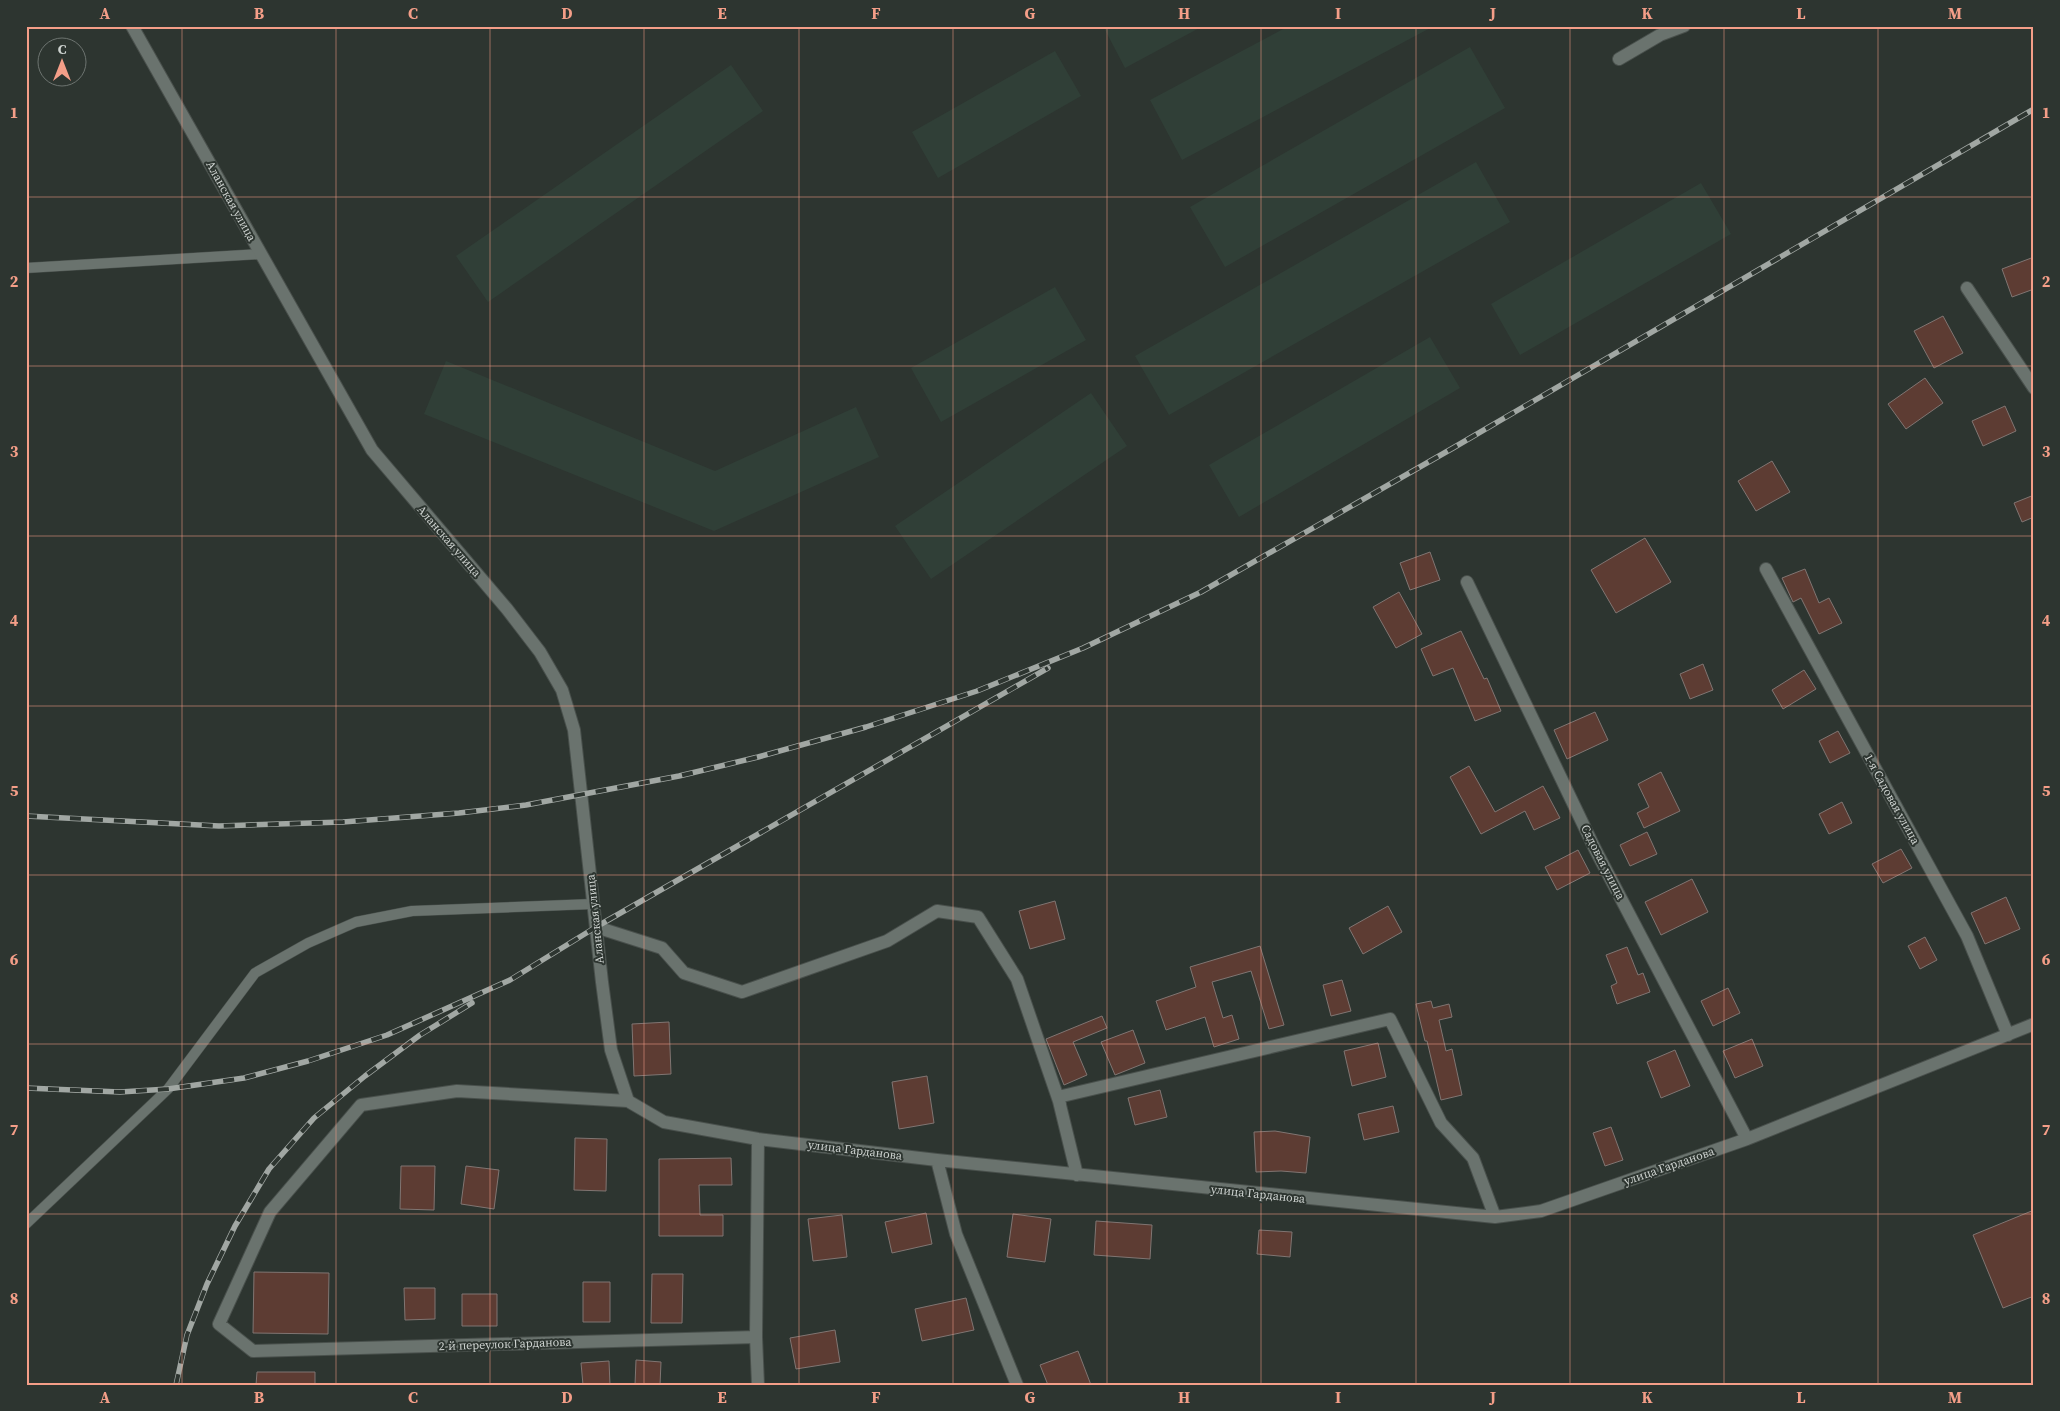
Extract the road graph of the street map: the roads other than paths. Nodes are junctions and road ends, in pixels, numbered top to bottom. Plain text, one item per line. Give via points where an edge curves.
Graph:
1 (132, 26) edge
2 (1684, 26) edge
3 (1657, 31) edge
4 (1619, 59) dead end
5 (261, 254) junction
6 (26, 268) edge
7 (1967, 288) dead end
8 (2034, 388) edge
9 (1766, 569) dead end
10 (1467, 582) dead end
11 (594, 904) junction
12 (596, 927) junction
13 (2034, 1024) edge
14 (2008, 1035) junction
15 (628, 1101) junction
16 (1060, 1105) junction
17 (758, 1139) junction
18 (1746, 1139) junction
19 (937, 1160) junction
20 (1077, 1175) junction
21 (1495, 1217) junction
22 (26, 1224) edge
23 (756, 1338) junction
24 (253, 1351) joint
25 (758, 1385) edge
26 (1017, 1385) edge

1 - 5 street, Аланская улица
2 - 3 street
3 - 4 street
5 - 6 lane
5 - 11 street, Аланская улица via 372,450 507,609 540,652 562,690 574,730
7 - 8 street
9 - 14 street, 1-я Садовая улица via 1967,936
10 - 18 street, Садовая улица via 1595,849
11 - 12 street, Аланская улица
11 - 22 lane via 412,911 356,922 308,943 255,973 168,1089
12 - 15 street, Аланская улица via 612,1050
12 - 16 street via 662,948 684,973 742,992 887,941 937,911 978,917 1017,979
13 - 14 street, улица Гарданова
14 - 18 street, улица Гарданова
15 - 17 street, улица Гарданова via 664,1122
15 - 24 street, улица Гарданова via 457,1091 361,1105 270,1212 219,1324
16 - 20 street
16 - 21 street via 1058,1096 1390,1019 1441,1123 1473,1158
17 - 19 street, улица Гарданова
17 - 23 street
18 - 21 street, улица Гарданова via 1541,1211
19 - 20 street, улица Гарданова
19 - 26 street via 956,1234
20 - 21 street, улица Гарданова
23 - 24 street, 2-й переулок Гарданова
23 - 25 street

